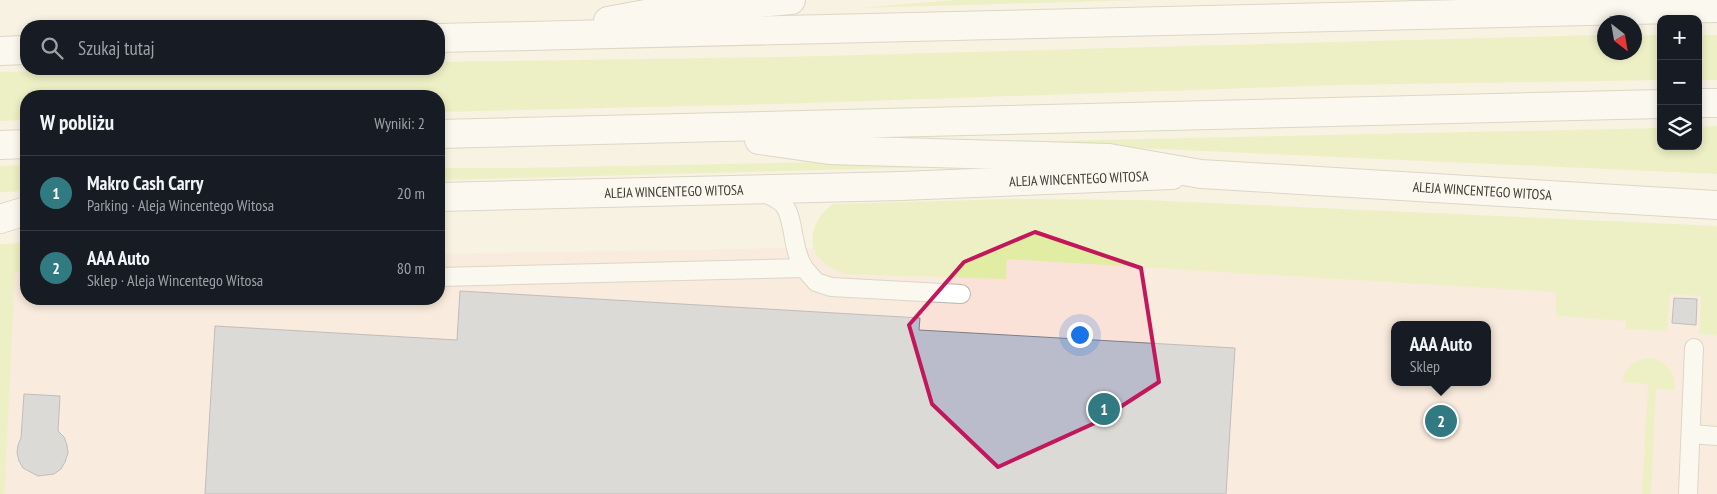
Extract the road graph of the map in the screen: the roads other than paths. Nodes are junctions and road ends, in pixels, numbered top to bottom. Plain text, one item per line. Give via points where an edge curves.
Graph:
1 (790, 0) edge
2 (1717, 8) edge
3 (532, 36) junction
4 (445, 38) edge
5 (0, 50) edge
6 (20, 50) edge
7 (1702, 103) edge
8 (1717, 103) edge
9 (1657, 104) edge
10 (680, 128) junction
11 (445, 134) edge
12 (20, 144) edge
13 (0, 145) edge
14 (1201, 174) junction
15 (757, 189) junction
16 (445, 197) edge
17 (1717, 205) edge
18 (20, 206) edge
19 (0, 207) edge
20 (20, 213) edge
21 (0, 218) edge
22 (804, 268) junction
23 (445, 277) edge
24 (962, 294) dead end
25 (1694, 348) dead end
26 (1691, 434) junction
27 (1717, 436) edge
28 (1688, 494) edge

1 - 3 main road via 651,13
2 - 3 main road
3 - 4 main road
5 - 6 main road
7 - 8 main road
9 - 10 main road
10 - 11 main road
10 - 14 main road via 829,150 1109,158
12 - 13 main road
14 - 15 main road, ALEJA WINCENTEGO WITOSA
14 - 17 main road, ALEJA WINCENTEGO WITOSA
15 - 16 main road, ALEJA WINCENTEGO WITOSA
15 - 22 lane via 776,198 787,210 798,259
18 - 19 main road
20 - 21 main road
22 - 23 lane
22 - 24 lane via 816,282 831,287
25 - 26 lane
26 - 27 lane
26 - 28 lane

